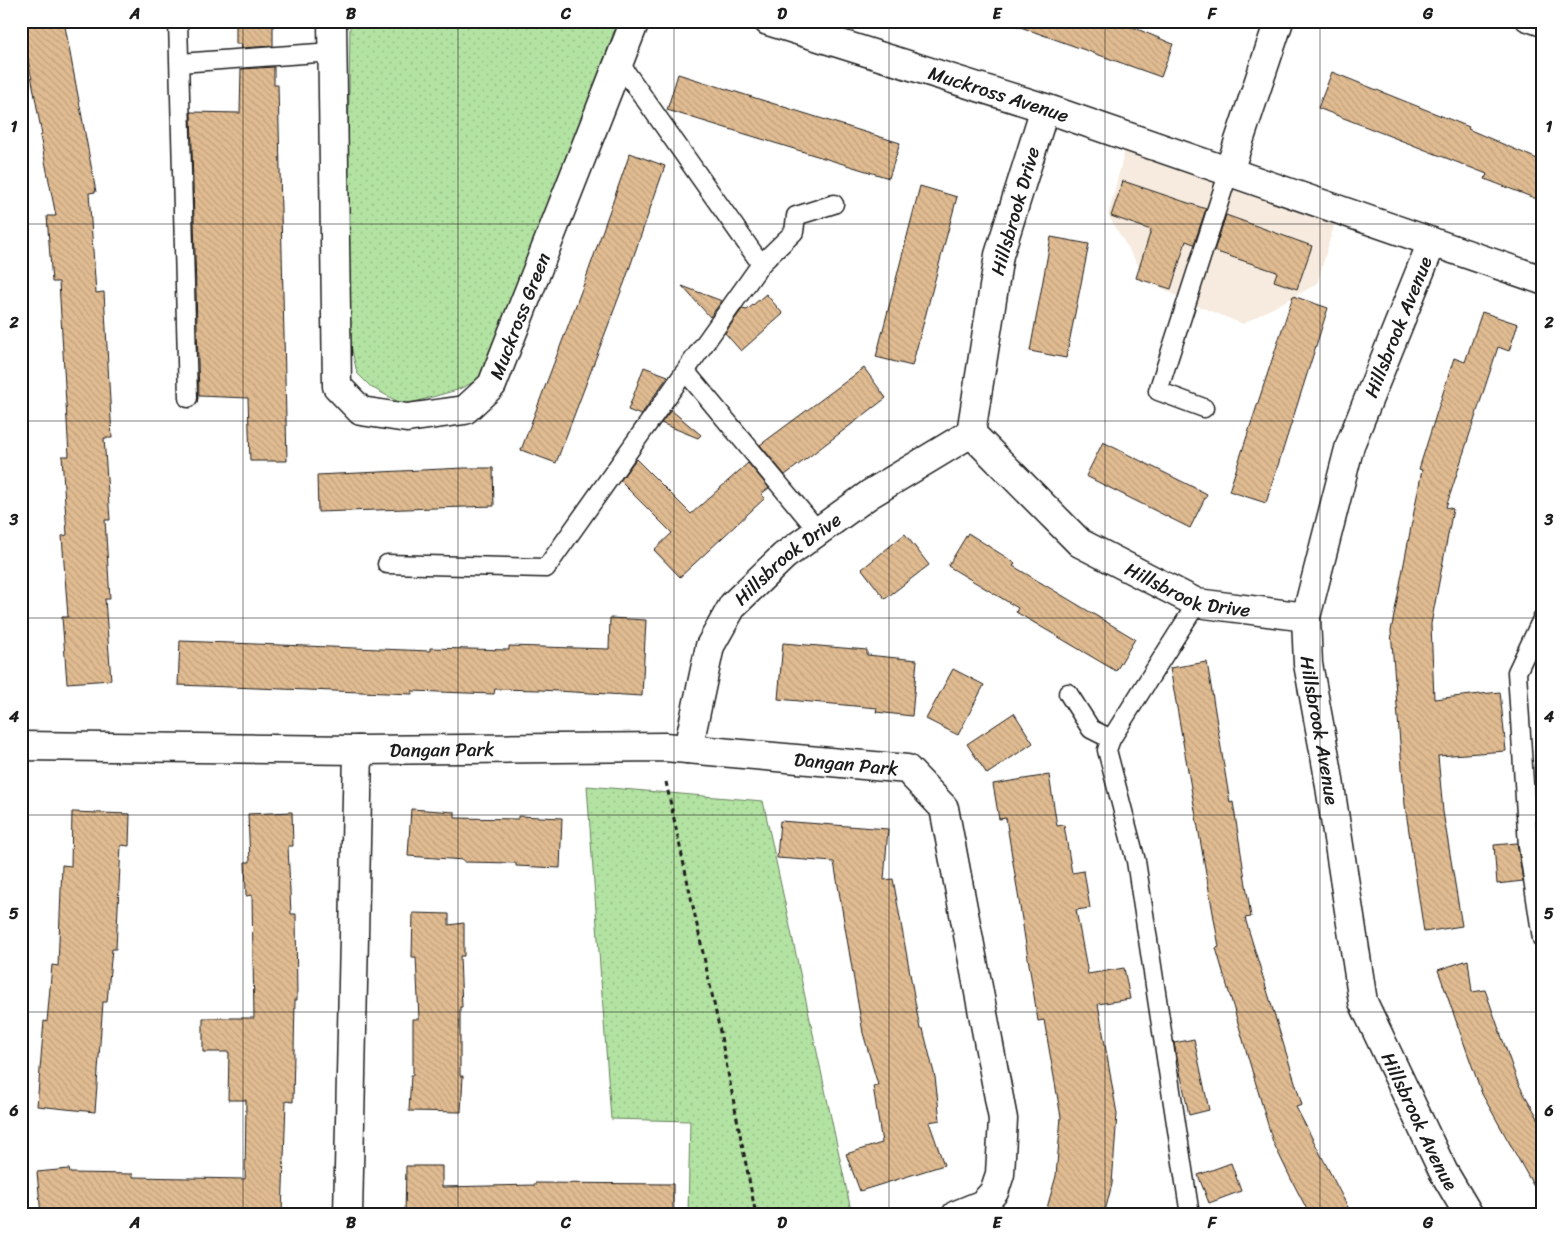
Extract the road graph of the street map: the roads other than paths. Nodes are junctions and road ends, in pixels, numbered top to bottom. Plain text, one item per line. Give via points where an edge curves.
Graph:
1 (178, 21) edge
2 (332, 21) edge
3 (635, 21) edge
4 (768, 21) edge
5 (1279, 21) edge
6 (1525, 21) edge
7 (1542, 27) edge
8 (332, 52) junction
9 (618, 61) junction
10 (180, 63) junction
11 (1045, 108) junction
12 (1229, 171) junction
13 (834, 204) dead end
14 (1432, 242) junction
15 (762, 264) junction
16 (1542, 280) edge
17 (686, 372) junction
18 (188, 398) dead end
19 (1204, 408) dead end
20 (971, 433) junction
21 (818, 531) junction
22 (387, 564) dead end
23 (1198, 604) junction
24 (1306, 616) junction
25 (1542, 619) edge
26 (1068, 693) dead end
27 (1111, 739) junction
28 (21, 746) edge
29 (688, 749) junction
30 (358, 750) junction
31 (1542, 939) edge
32 (348, 1215) edge
33 (956, 1215) edge
34 (1190, 1215) edge
35 (1469, 1215) edge

1 - 10 lane
2 - 8 street, Muckross Green
3 - 9 street, Muckross Green
4 - 11 street, Muckross Avenue
5 - 12 street
6 - 7 lane
8 - 9 street, Muckross Green via 338,386 361,411 407,418 465,410 492,385
8 - 10 lane
9 - 15 lane
10 - 18 lane
11 - 12 street, Muckross Avenue
11 - 20 street, Hillsbrook Drive via 999,255
12 - 14 street, Muckross Avenue
12 - 19 lane via 1158,391
13 - 15 lane via 796,216 794,232
14 - 16 street, Muckross Avenue
14 - 24 street, Hillsbrook Avenue via 1350,445
15 - 17 lane
17 - 21 lane
17 - 22 lane via 546,568
20 - 21 street, Hillsbrook Drive via 870,494
20 - 23 street, Hillsbrook Drive via 1080,543
21 - 29 street, Hillsbrook Drive via 784,556 733,604 710,646
23 - 24 street, Hillsbrook Drive
23 - 27 lane
24 - 35 street, Hillsbrook Avenue via 1308,664 1363,1002 1443,1171
25 - 31 lane via 1517,672 1528,846
26 - 27 lane via 1091,729
27 - 34 lane via 1106,750 1136,861
28 - 30 street, Dangan Park
29 - 30 street, Dangan Park
29 - 33 street, Dangan Park via 906,769 944,808 1003,1119 1000,1174 994,1192 983,1204
30 - 32 street

